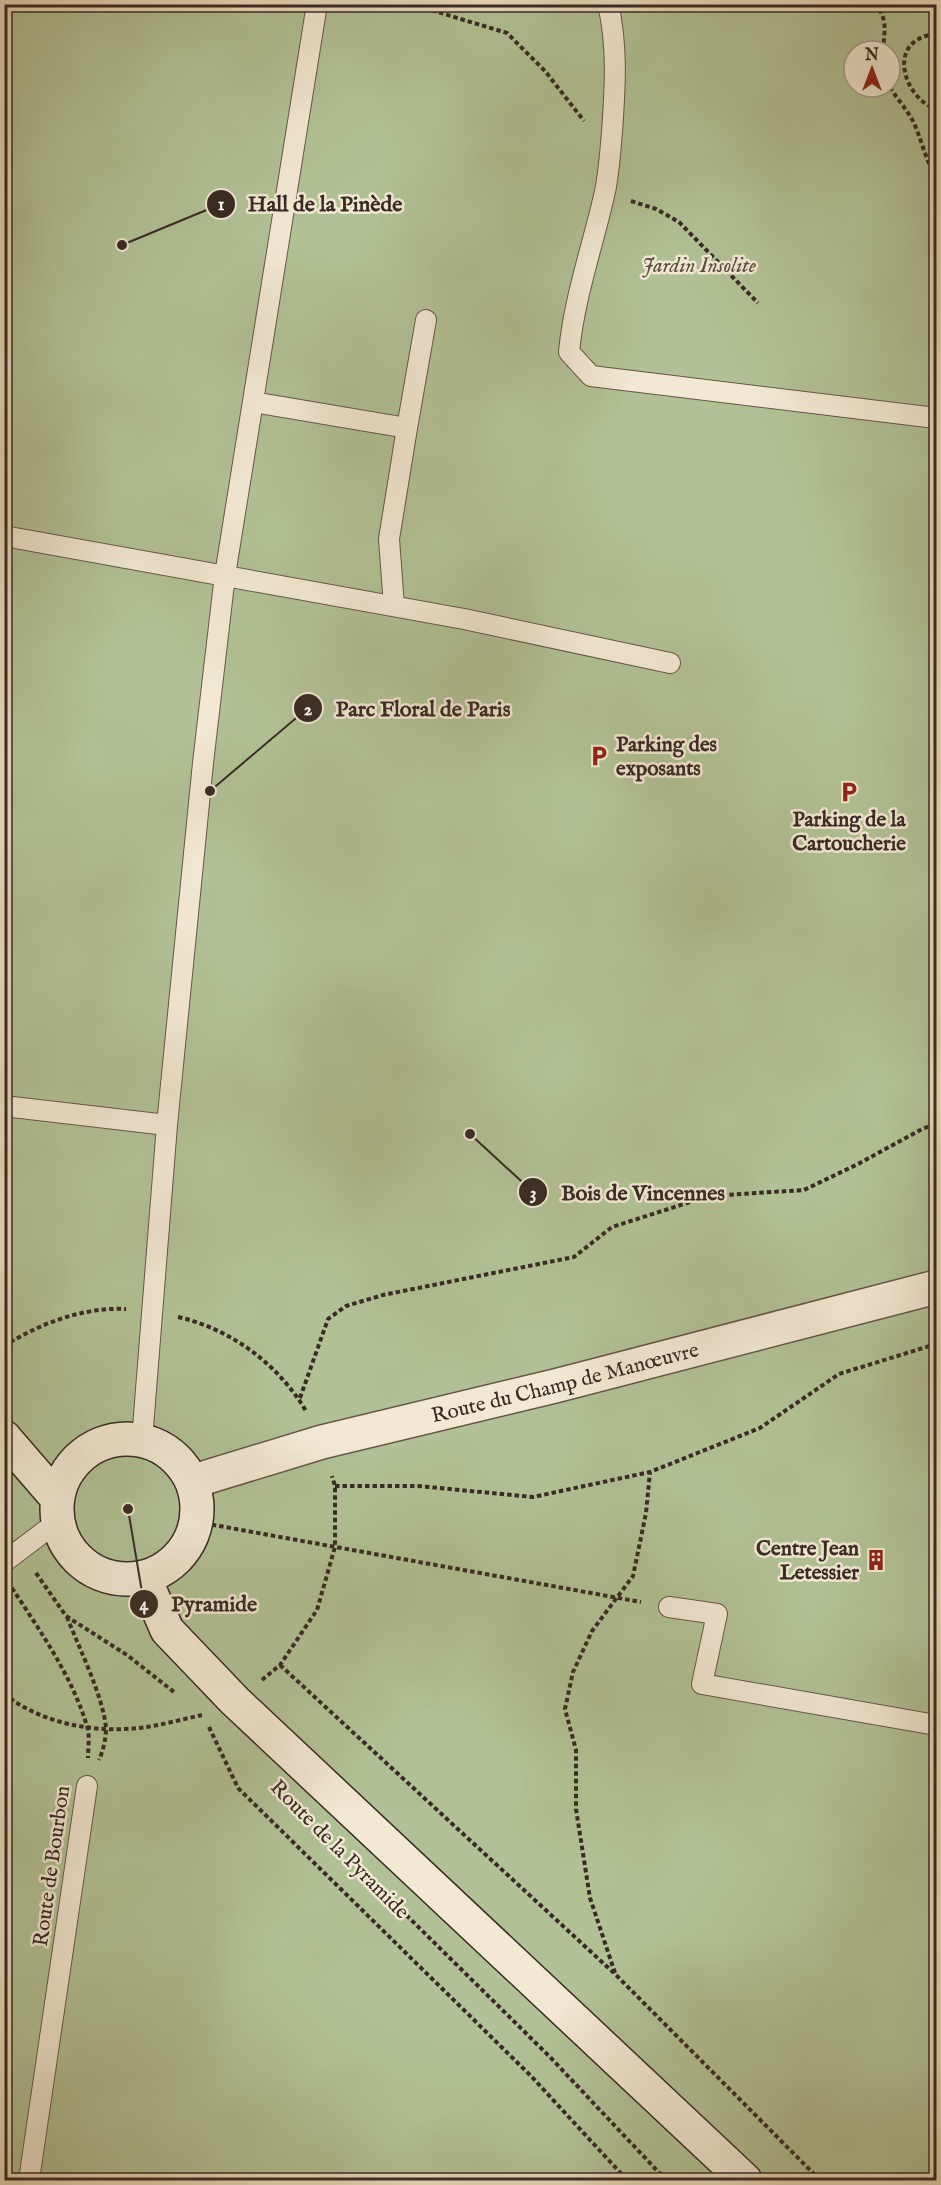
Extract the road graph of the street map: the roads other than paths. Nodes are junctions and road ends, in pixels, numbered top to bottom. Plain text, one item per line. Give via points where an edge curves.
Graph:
1 (317, 4) edge
2 (608, 4) edge
3 (426, 320) dead end
4 (253, 402) junction
5 (936, 418) edge
6 (407, 428) junction
7 (4, 536) edge
8 (225, 575) junction
9 (394, 606) junction
10 (670, 663) dead end
11 (4, 1106) edge
12 (167, 1125) junction
13 (936, 1287) edge
14 (4, 1437) edge
15 (142, 1440) junction
16 (194, 1481) junction
17 (56, 1509) junction
18 (11, 1556) edge
19 (145, 1579) junction
20 (669, 1607) road end
21 (936, 1725) edge
22 (87, 1785) road end
23 (28, 2181) edge
24 (745, 2181) edge

1 - 4 lane
2 - 5 lane via 614,30 616,86 610,155 605,193 572,319 569,352 591,376
3 - 6 lane
4 - 6 lane
4 - 8 lane
6 - 9 lane via 389,539
7 - 8 lane
8 - 9 lane
8 - 12 lane
9 - 10 lane
11 - 12 lane
12 - 15 lane
13 - 16 street, Route du Champ de Manœuvre via 322,1442
14 - 17 street
15 - 16 street via 173,1455
15 - 17 street via 114,1440 90,1449 61,1482
16 - 19 street via 197,1522 174,1563
17 - 18 lane
17 - 19 street via 68,1550 90,1570 119,1580
19 - 24 street, Route de la Pyramide via 167,1630 235,1701
20 - 21 lane via 717,1614 702,1684
22 - 23 lane, Route de Bourbon

